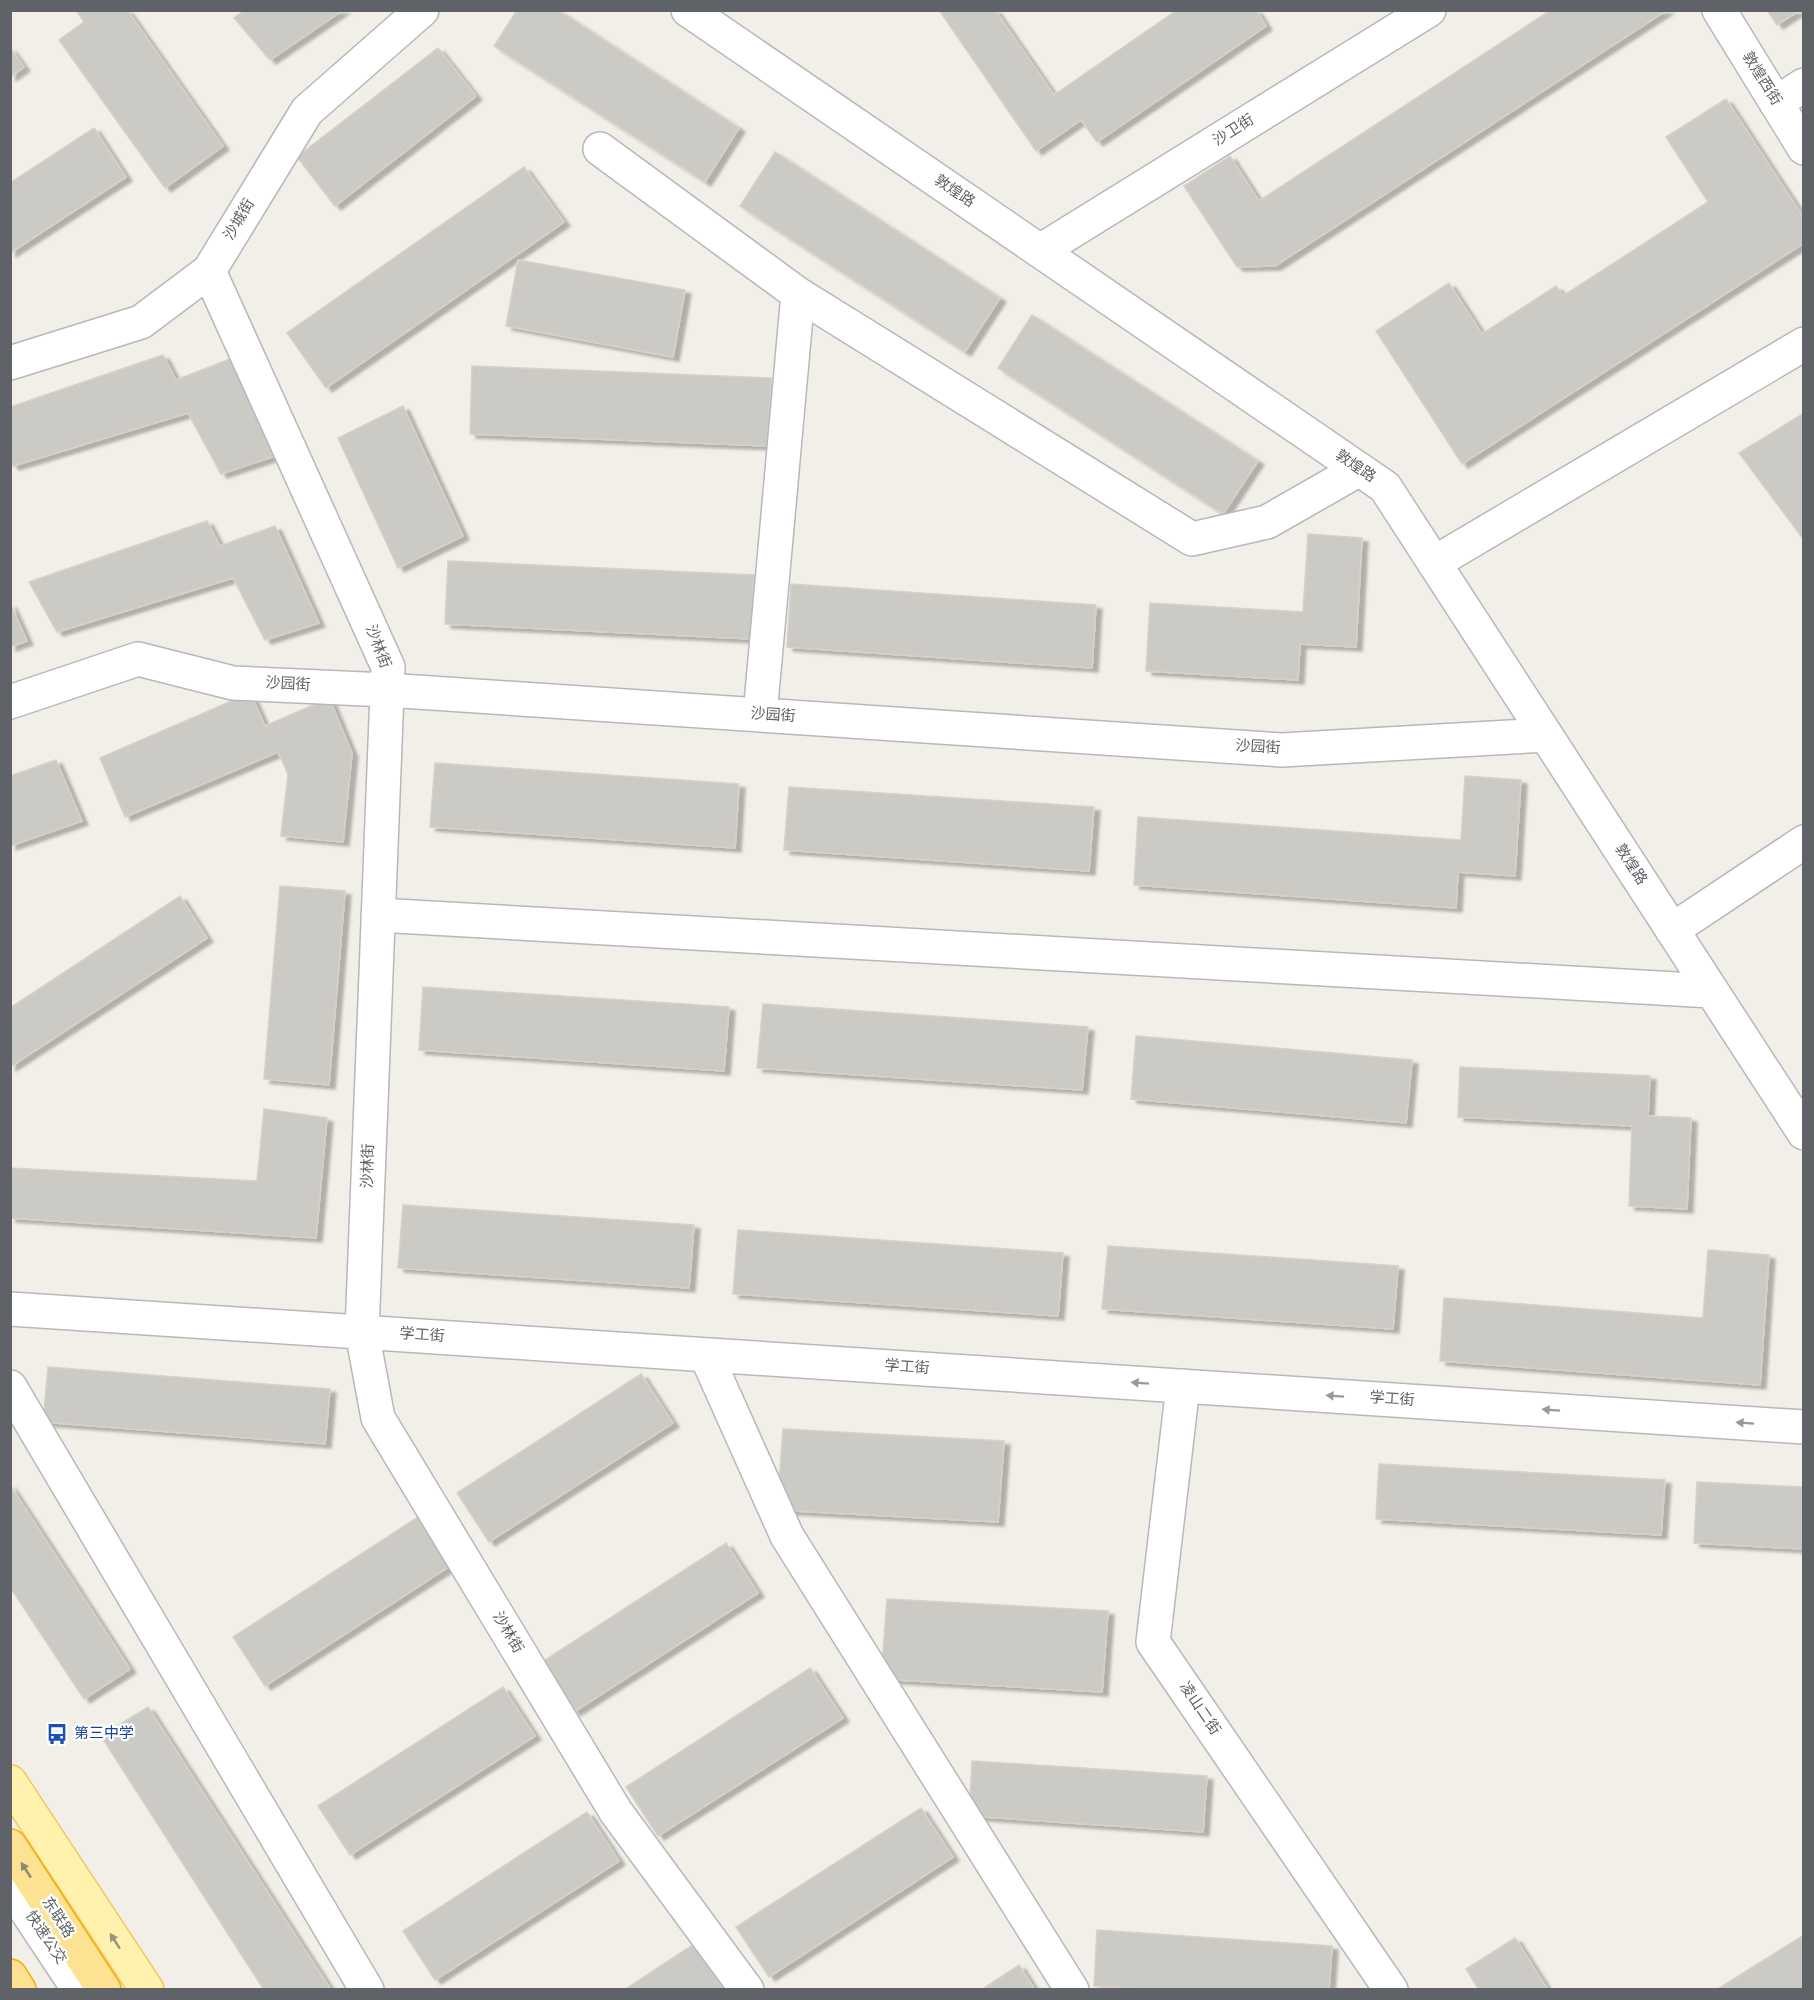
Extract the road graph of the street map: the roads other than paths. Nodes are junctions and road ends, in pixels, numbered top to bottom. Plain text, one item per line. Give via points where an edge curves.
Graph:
1 (422, 10) edge
2 (1429, 10) edge
3 (1719, 10) edge
4 (691, 11) edge
5 (1803, 85) edge
6 (1776, 103) junction
7 (1803, 148) edge
8 (600, 150) dead end
9 (1040, 251) junction
10 (209, 271) junction
11 (798, 294) junction
12 (1803, 344) edge
13 (10, 363) edge
14 (1358, 470) junction
15 (1434, 563) junction
16 (387, 690) junction
17 (10, 702) edge
18 (760, 715) junction
19 (1546, 735) junction
20 (1803, 842) edge
21 (378, 915) junction
22 (1672, 930) junction
23 (1711, 991) junction
24 (1803, 1133) edge
25 (10, 1309) edge
26 (362, 1332) junction
27 (706, 1355) junction
28 (1183, 1386) junction
29 (10, 1387) edge
30 (1803, 1426) edge
31 (10, 1782) edge
32 (10, 1845) edge
33 (10, 1886) edge
34 (10, 1916) edge
35 (10, 1976) edge
36 (20, 1989) edge
37 (59, 1989) edge
38 (79, 1989) edge
39 (104, 1989) edge
40 (147, 1989) edge
41 (367, 1989) edge
42 (747, 1989) edge
43 (1072, 1989) edge
44 (1391, 1989) edge

1 - 10 street, 沙城街 via 307,111
2 - 9 street, 沙卫街
3 - 6 street, 敦煌西街
4 - 9 street, 敦煌路
5 - 6 street
6 - 7 street, 敦煌西街
8 - 11 street
9 - 14 street, 敦煌路
10 - 13 street, 沙城街 via 141,322
10 - 16 street, 沙林街 via 388,667
11 - 14 street via 1192,539 1267,522
11 - 18 street
12 - 15 street
14 - 15 street, 敦煌路 via 1385,487
15 - 19 street, 敦煌路
16 - 17 street, 沙园街 via 233,683 138,659
16 - 18 street, 沙园街
16 - 21 street, 沙林街
18 - 19 street, 沙园街 via 1282,750
19 - 22 street, 敦煌路
20 - 22 street
21 - 23 street
21 - 26 street, 沙林街
22 - 23 street, 敦煌路
23 - 24 street, 敦煌路
25 - 26 street, 学工街
26 - 27 street, 学工街
26 - 42 street, 沙林街 via 378,1418 616,1812
28 -> 27 street, 学工街
27 - 43 street via 787,1536
30 -> 28 street, 学工街
28 - 44 street, 凌山二街 via 1153,1642
29 - 41 street
40 -> 31 main road
39 -> 32 highway, 东联路
33 - 38 street, 快速公交
34 - 37 street, 快速公交
35 - 36 highway

